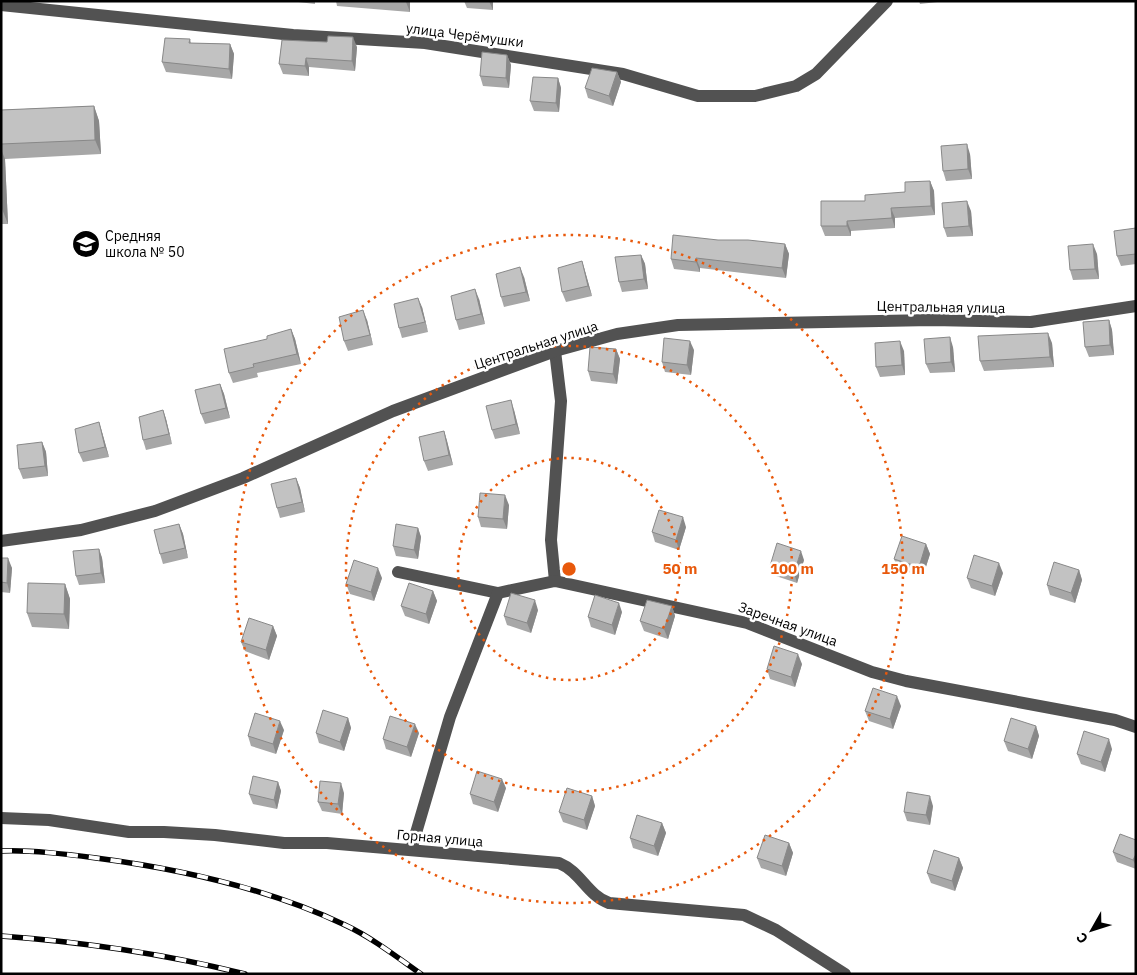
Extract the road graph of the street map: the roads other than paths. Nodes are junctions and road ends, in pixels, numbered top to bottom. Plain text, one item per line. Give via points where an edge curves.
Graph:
1 (887, 1) edge
2 (1, 5) edge
3 (1136, 306) edge
4 (555, 351) junction
5 (1, 541) edge
6 (398, 572) dead end
7 (555, 582) junction
8 (498, 593) junction
9 (1136, 728) edge
10 (1, 818) edge
11 (411, 850) junction
12 (845, 974) edge

1 - 2 street, улица Черёмушки via 816,74 796,86 755,96 698,96 623,74 425,43 293,35
3 - 4 street, Центральная улица via 1031,322 932,320 678,325 617,334
4 - 5 street, Центральная улица via 393,411 243,478 155,511 82,530
4 - 7 street via 561,401 551,540
6 - 8 street, Заречная улица
7 - 8 street, Заречная улица
7 - 9 street, Заречная улица via 747,623 872,672 906,681 1115,720
8 - 11 street via 450,717
10 - 11 street, Горная улица via 49,820 129,832
11 - 12 street, Горная улица via 559,863 581,879 597,899 608,903 744,915 776,930

